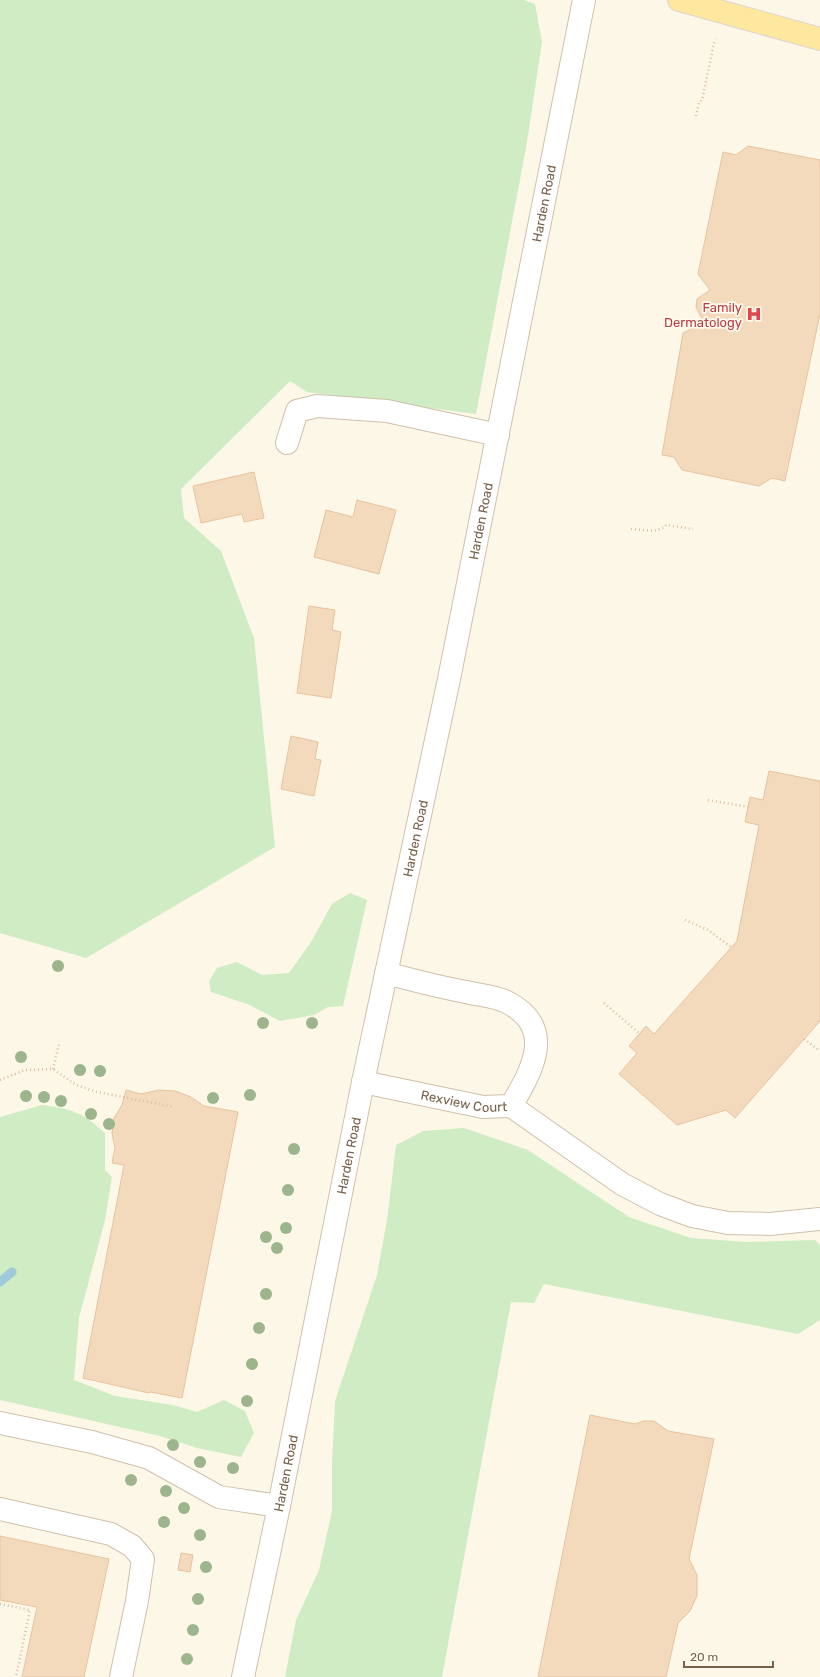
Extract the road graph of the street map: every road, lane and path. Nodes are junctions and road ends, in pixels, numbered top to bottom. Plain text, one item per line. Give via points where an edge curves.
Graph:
1 (584, 0) edge
2 (679, 0) edge
3 (715, 39) dead end
4 (820, 39) edge
5 (696, 116) dead end
6 (498, 435) junction
7 (288, 443) dead end
8 (693, 529) dead end
9 (631, 530) dead end
10 (708, 800) dead end
11 (748, 807) dead end
12 (685, 920) dead end
13 (731, 947) dead end
14 (386, 973) junction
15 (604, 1003) dead end
16 (640, 1034) dead end
17 (804, 1039) dead end
18 (59, 1044) dead end
19 (820, 1051) edge
20 (53, 1070) junction
21 (0, 1080) edge
22 (363, 1082) junction
23 (512, 1106) junction
24 (174, 1107) dead end
25 (820, 1219) edge
26 (0, 1423) edge
27 (279, 1506) junction
28 (0, 1509) edge
29 (0, 1604) edge
30 (16, 1677) edge
31 (121, 1677) edge
32 (242, 1677) edge

1 - 6 street, Harden Road
2 - 4 main road
3 - 5 path
6 - 7 street via 387,411 317,406 296,411
6 - 14 street, Harden Road
8 - 9 path via 666,525 665,528 654,531
10 - 11 path
12 - 13 path via 708,930
14 - 22 street, Harden Road
14 - 23 street, Rexview Court via 506,1001 530,1019 536,1037 535,1057
15 - 16 path
17 - 19 path
18 - 20 path
20 - 21 path via 25,1070
20 - 24 path via 76,1085 97,1092
22 - 23 street, Rexview Court via 483,1107
22 - 27 street, Harden Road
23 - 25 street via 622,1184 660,1204 692,1216 728,1223 770,1224
26 - 27 street via 92,1442 149,1458 219,1497
27 - 32 street, Harden Road
28 - 31 street via 110,1534 132,1546 143,1559
29 - 30 path via 30,1610

